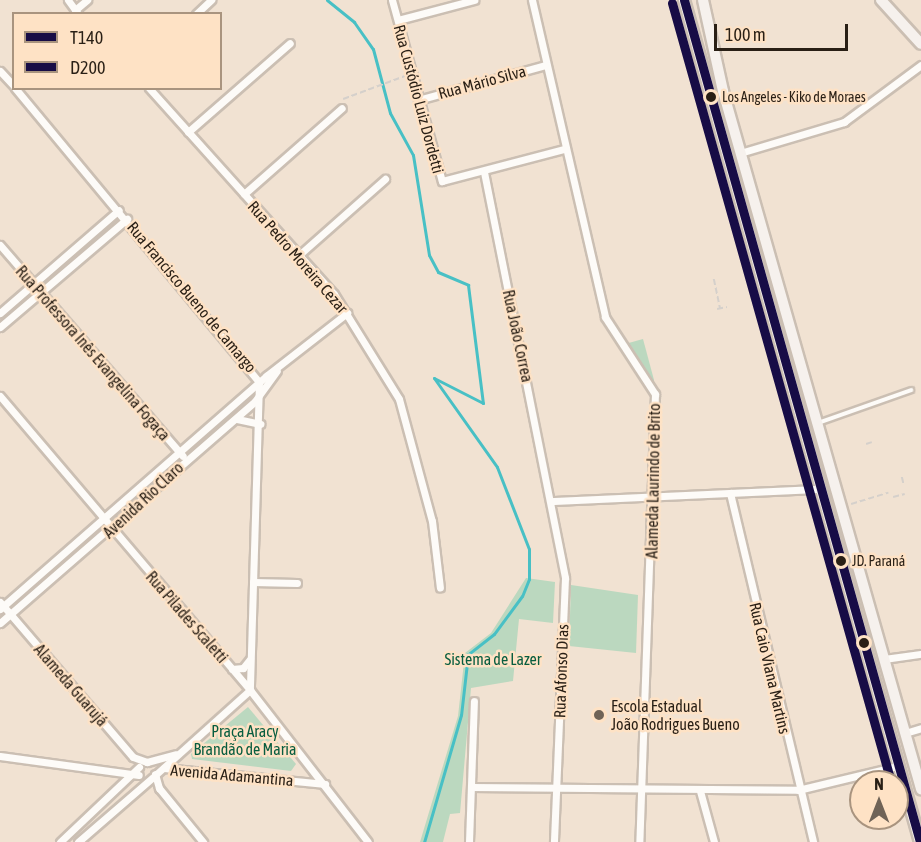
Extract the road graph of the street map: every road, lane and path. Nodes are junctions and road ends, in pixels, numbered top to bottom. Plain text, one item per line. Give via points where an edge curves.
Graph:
1 (68, 0) edge
2 (87, 0) edge
3 (211, 0) edge
4 (393, 0) edge
5 (474, 0) edge
6 (532, 0) edge
7 (684, 0) edge
8 (703, 0) edge
9 (881, 0) edge
10 (77, 12) edge
11 (198, 12) edge
12 (398, 20) junction
13 (290, 43) dead end
14 (921, 44) edge
15 (546, 65) junction
16 (921, 65) edge
17 (0, 71) edge
18 (412, 74) junction
19 (12, 86) edge
20 (16, 90) edge
21 (151, 90) edge
22 (418, 100) junction
23 (342, 108) joint
24 (188, 132) junction
25 (564, 149) junction
26 (740, 153) junction
27 (729, 171) junction
28 (483, 172) junction
29 (385, 179) dead end
30 (244, 194) junction
31 (119, 210) junction
32 (127, 219) junction
33 (0, 245) edge
34 (299, 255) junction
35 (714, 279) dead end
36 (33, 284) junction
37 (39, 292) junction
38 (727, 307) dead end
39 (347, 313) junction
40 (0, 314) edge
41 (0, 327) edge
42 (278, 369) junction
43 (259, 382) junction
44 (911, 390) dead end
45 (261, 394) junction
46 (0, 396) edge
47 (234, 419) junction
48 (817, 423) junction
49 (260, 424) junction
50 (872, 442) dead end
51 (866, 444) dead end
52 (180, 453) junction
53 (186, 460) junction
54 (902, 477) dead end
55 (904, 485) dead end
56 (819, 489) junction
57 (730, 493) junction
58 (888, 493) dead end
59 (905, 494) dead end
60 (655, 496) junction
61 (893, 497) dead end
62 (552, 501) junction
63 (841, 507) junction
64 (104, 523) junction
65 (111, 531) junction
66 (253, 582) junction
67 (297, 583) dead end
68 (440, 588) dead end
69 (1, 605) edge
70 (10, 614) junction
71 (0, 623) edge
72 (921, 654) edge
73 (251, 657) junction
74 (884, 659) junction
75 (232, 669) junction
76 (250, 690) junction
77 (474, 701) dead end
78 (921, 728) edge
79 (905, 733) junction
80 (184, 750) junction
81 (0, 756) edge
82 (147, 762) junction
83 (898, 766) junction
84 (311, 767) junction
85 (163, 768) junction
86 (138, 772) junction
87 (154, 776) junction
88 (302, 781) junction
89 (325, 784) junction
90 (471, 787) junction
91 (556, 788) junction
92 (921, 789) edge
93 (700, 790) junction
94 (798, 790) junction
95 (641, 791) junction
96 (60, 842) edge
97 (78, 842) edge
98 (203, 842) edge
99 (368, 842) edge
100 (469, 842) edge
101 (554, 842) edge
102 (639, 842) edge
103 (714, 842) edge
104 (813, 842) edge
105 (920, 842) edge

1 - 10 street
2 - 10 street
3 - 11 street
4 - 12 street, Rua Custódio Luiz Dordetti
5 - 12 street
6 - 15 street, Alameda Laurindo de Brito
7 - 27 main road
8 - 26 main road
9 - 14 main road
12 - 18 street, Rua Custódio Luiz Dordetti
13 - 24 street
15 - 22 street, Rua Mário Silva
15 - 25 street, Alameda Laurindo de Brito
16 - 26 street via 844,122
17 - 19 street, Rua Francisco Bueno de Camargo
18 - 22 street, Rua Custódio Luiz Dordetti
18 - 23 path via 346,95
20 - 31 street, Rua Francisco Bueno de Camargo
21 - 24 street, Rua Pedro Moreira Cezar
22 - 28 street, Rua Custódio Luiz Dordetti via 437,176 449,181
23 - 30 street
24 - 30 street, Rua Pedro Moreira Cezar
25 - 28 street, Rua Custódio Luiz Dordetti
25 - 60 street, Alameda Laurindo de Brito via 605,317 656,394
26 - 27 main road
26 - 48 main road
27 - 56 main road
28 - 62 street, Rua João Correa
29 - 34 street
30 - 34 street, Rua Pedro Moreira Cezar
31 - 32 street, Rua Francisco Bueno de Camargo
31 - 36 street
32 - 37 street
32 - 43 street, Rua Francisco Bueno de Camargo
33 - 36 street, Rua Professora Inês Evangelina Fogaça
34 - 39 street, Rua Pedro Moreira Cezar
35 - 38 path via 719,309
36 - 37 street, Rua Professora Inês Evangelina Fogaça
36 - 40 street
37 - 41 street
37 - 52 street, Rua Professora Inês Evangelina Fogaça
39 - 42 street, Avenida Rio Claro
39 - 68 street, Rua Pedro Moreira Cezar via 399,399 432,521
42 - 43 street, Avenida Rio Claro
42 - 45 street, Avenida Rio Claro
43 - 45 street, Rua Francisco Bueno de Camargo
43 - 52 street, Avenida Rio Claro
44 - 48 lane
45 - 47 street, Avenida Rio Claro
45 - 49 street, Rua Francisco Bueno de Camargo
46 - 64 street, Rua Pilades Scaletti
47 - 49 street via 248,417
47 - 53 street, Avenida Rio Claro
48 - 63 main road
49 - 66 street, Rua Francisco Bueno de Camargo
50 - 51 path
52 - 53 street, Rua Professora Inês Evangelina Fogaça
52 - 64 street, Avenida Rio Claro
53 - 65 street, Avenida Rio Claro
54 - 55 path
56 - 57 street
56 - 83 main road
57 - 60 street
57 - 94 street, Rua Caio Viana Martins
58 - 63 path
59 - 61 path
60 - 62 street
60 - 95 street, Alameda Laurindo de Brito
62 - 91 street, Rua Afonso Dias via 565,578
63 - 74 main road
64 - 65 street, Rua Pilades Scaletti
64 - 69 street, Avenida Rio Claro
65 - 70 street, Avenida Rio Claro
65 - 75 street, Rua Pilades Scaletti
66 - 67 street
66 - 73 street, Rua Francisco Bueno de Camargo
69 - 70 street, Alameda Guarujá
70 - 71 street, Avenida Rio Claro
70 - 82 street, Alameda Guarujá via 133,757
72 - 74 street
73 - 75 street via 243,668
73 - 76 street, Rua Francisco Bueno de Camargo
74 - 79 main road
75 - 76 street, Rua Pilades Scaletti
76 - 80 street
76 - 84 street, Rua Pilades Scaletti
77 - 90 street
78 - 79 street
79 - 92 main road
80 - 82 street
80 - 85 street
81 - 86 street
82 - 86 street
82 - 87 street
83 - 94 street
83 - 105 main road
84 - 88 street, Avenida Adamantina via 312,774
84 - 89 street, Rua Pilades Scaletti
85 - 87 street
85 - 88 street, Avenida Adamantina
86 - 87 street
86 - 96 street
87 - 97 street
87 - 98 street via 159,788
88 - 89 street, Avenida Adamantina
89 - 99 street, Rua Pilades Scaletti
90 - 91 street
90 - 100 street
91 - 95 street
91 - 101 street, Rua Afonso Dias
93 - 94 street
93 - 95 street
93 - 103 street
94 - 104 street, Rua Caio Viana Martins
95 - 102 street, Alameda Laurindo de Brito

